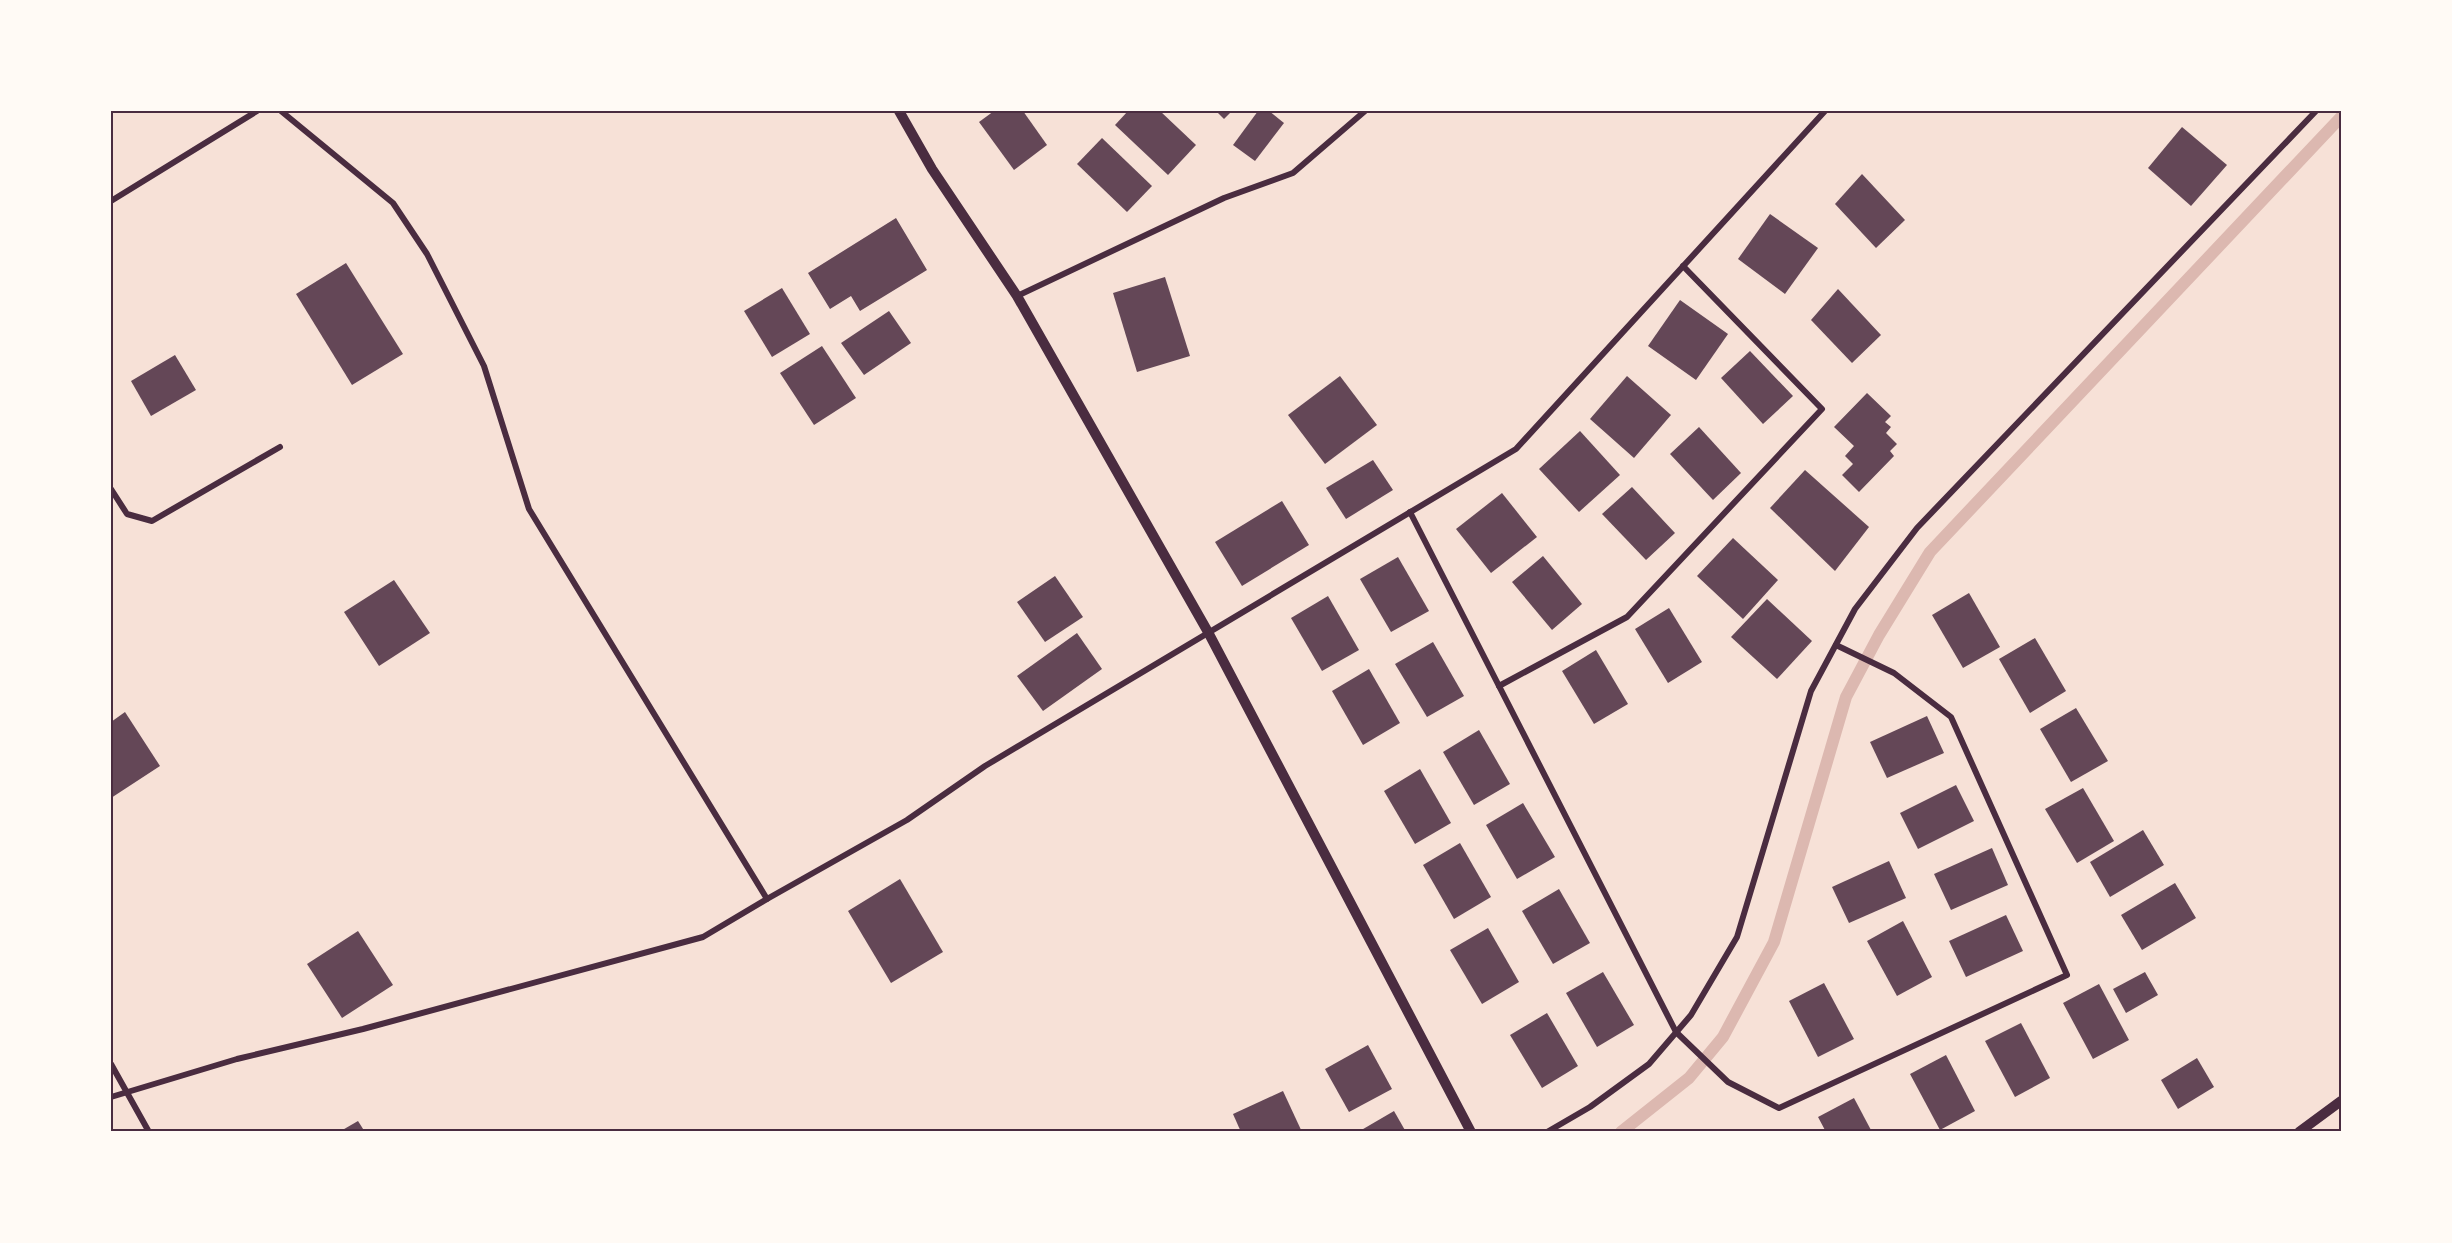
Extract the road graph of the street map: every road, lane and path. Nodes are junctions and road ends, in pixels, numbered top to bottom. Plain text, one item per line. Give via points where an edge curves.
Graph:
1 (257, 111) edge
2 (281, 111) edge
3 (899, 111) edge
4 (1365, 111) edge
5 (1825, 111) edge
6 (2316, 111) edge
7 (111, 201) edge
8 (1683, 266) junction
9 (1017, 296) junction
10 (280, 447) dead end
11 (111, 489) edge
12 (1410, 512) junction
13 (1208, 632) junction
14 (1836, 645) junction
15 (1499, 686) junction
16 (767, 898) junction
17 (1676, 1032) junction
18 (111, 1064) edge
19 (128, 1093) junction
20 (111, 1097) edge
21 (2341, 1101) edge
22 (150, 1132) edge
23 (1471, 1132) edge
24 (1546, 1132) edge
25 (2299, 1132) edge

1 - 7 street
2 - 16 street via 393,203 427,254 484,366 529,509
3 - 9 street via 932,169
4 - 9 street via 1293,173 1224,198
5 - 8 street
6 - 14 street via 1917,528 1855,609
8 - 12 street via 1516,449
8 - 15 street via 1822,409 1627,617
9 - 13 street
10 - 11 street via 152,521 127,514
12 - 13 street
12 - 15 street
13 - 16 street via 986,766 908,820
13 - 23 street
14 - 17 street via 1811,691 1737,937 1691,1015
14 - 17 street via 1894,673 1951,717 2067,975 1779,1108 1728,1082
15 - 17 street
16 - 19 street via 703,937 237,1059
17 - 24 street via 1649,1064 1590,1107
18 - 19 street
19 - 20 street
19 - 22 street
21 - 25 street

